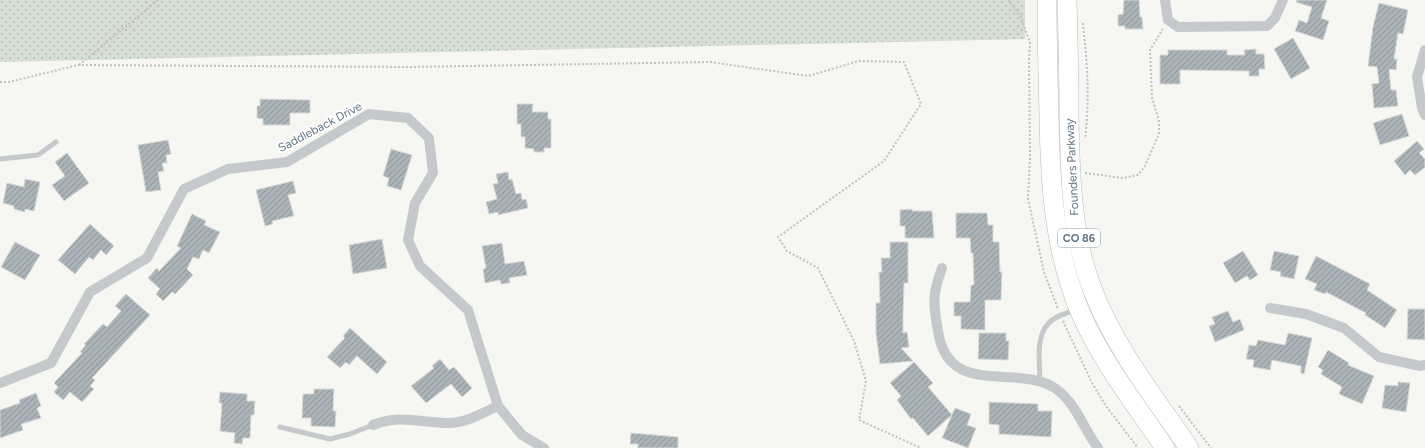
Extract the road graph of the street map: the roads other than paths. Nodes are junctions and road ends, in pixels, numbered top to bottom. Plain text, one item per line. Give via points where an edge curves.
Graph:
1 (1047, 0) edge
2 (1067, 0) edge
3 (1165, 0) edge
4 (1283, 0) edge
5 (1425, 50) edge
6 (1425, 114) edge
7 (56, 142) dead end
8 (0, 159) edge
9 (942, 268) dead end
10 (1270, 308) dead end
11 (1079, 309) junction
12 (1425, 365) edge
13 (0, 383) edge
14 (1040, 383) junction
15 (498, 406) junction
16 (373, 425) joint
17 (280, 427) dead end
18 (544, 448) edge
19 (1098, 448) edge
20 (1165, 448) edge
21 (1188, 448) edge

1 - 11 highway, Founders Parkway / CO 86 via 1052,194 1058,239
2 - 21 highway, Founders Parkway / CO 86 via 1070,174 1074,213 1088,274 1093,291 1118,341
3 - 4 street via 1168,20 1178,27 1267,26 1276,18
5 - 6 street via 1417,77
7 - 8 lane via 38,154
9 - 14 street via 935,289 934,307 939,340 948,360 962,370 977,374
10 - 12 street via 1306,314 1344,328 1379,357
11 - 14 lane via 1053,320 1044,330 1041,337
11 - 20 highway, Founders Parkway / CO 86 via 1101,352
13 - 15 street, Saddleback Drive via 51,363 90,292 147,258 184,189 228,169 287,162 370,114 408,118 429,138 433,173 415,203 408,240 420,266 468,310
14 - 19 street via 1052,386 1066,398
15 - 16 street via 466,421 449,423 415,419 383,421
15 - 18 street, Saddleback Drive via 522,435
16 - 17 lane via 330,439

